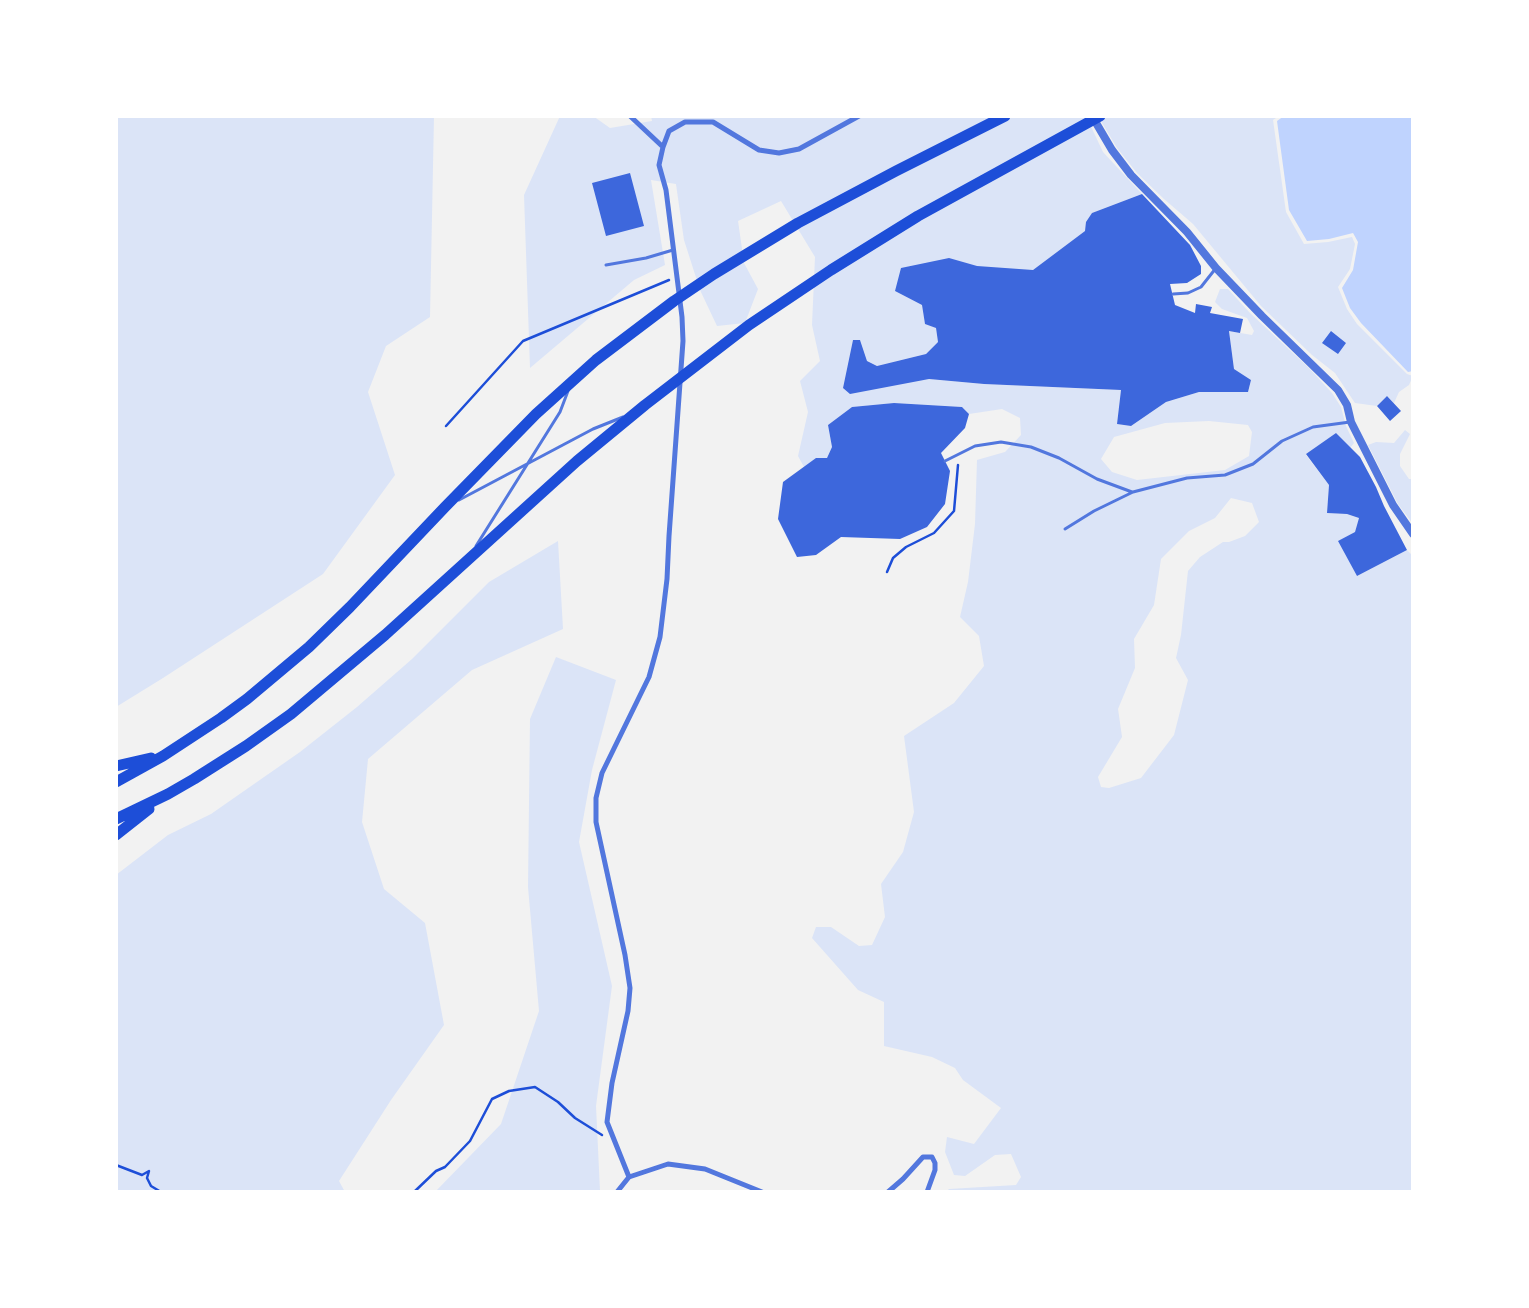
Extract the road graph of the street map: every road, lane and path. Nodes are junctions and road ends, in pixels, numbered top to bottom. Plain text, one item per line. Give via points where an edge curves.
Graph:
1 (630, 116) edge
2 (859, 116) edge
3 (1005, 116) edge
4 (1092, 116) edge
5 (1100, 116) edge
6 (662, 147) junction
7 (673, 250) junction
8 (606, 265) dead end
9 (1216, 268) junction
10 (677, 277) junction
11 (1173, 294) dead end
12 (570, 383) junction
13 (641, 408) junction
14 (1351, 422) junction
15 (446, 426) dead end
16 (959, 453) junction
17 (945, 462) dead end
18 (526, 465) junction
19 (1133, 492) junction
20 (445, 507) junction
21 (1065, 530) dead end
22 (1413, 534) edge
23 (471, 556) junction
24 (887, 572) dead end
25 (163, 756) junction
26 (116, 766) edge
27 (116, 782) edge
28 (168, 794) junction
29 (116, 819) edge
30 (116, 835) edge
31 (618, 1150) junction
32 (116, 1165) edge
33 (629, 1177) junction
34 (161, 1192) edge
35 (414, 1192) edge
36 (617, 1192) edge
37 (762, 1192) edge
38 (888, 1192) edge
39 (927, 1192) edge

1 - 6 street
2 - 6 street via 799,149 779,153 759,150 713,122 685,122 669,131
3 - 12 highway via 798,223 714,274 627,336
4 - 9 street via 1131,175 1187,232
5 - 13 highway via 918,216 831,270 749,325
6 - 7 street via 659,166 666,190
7 - 8 lane
7 - 10 street
9 - 11 lane via 1201,287 1188,293
9 - 14 street via 1338,390 1347,405
10 - 15 path via 523,340
10 - 31 street via 683,341 668,579 660,637 649,677 602,773 596,798 596,822 626,955 630,988 607,1122
12 - 18 lane via 560,412
12 - 20 highway
13 - 18 lane via 593,429
13 - 23 highway
14 - 19 lane via 1313,427 1282,441 1253,464 1225,475 1187,478
14 - 22 street via 1393,505
16 - 17 lane
16 - 19 lane via 975,446 1001,442 1031,447
16 - 24 path via 954,511 934,533 906,547 893,558
18 - 20 lane
18 - 23 lane
19 - 21 lane
20 - 25 highway via 309,647 247,699
23 - 28 highway via 314,695 246,746
25 - 26 highway
25 - 27 highway
28 - 29 highway
28 - 30 highway
31 - 33 street
31 - 35 path via 603,1135 535,1087 516,1090 492,1099 470,1141
32 - 34 path via 142,1175 149,1170 151,1186
33 - 36 street
33 - 37 street via 668,1164 705,1169
38 - 39 street via 923,1157 932,1157 935,1163

